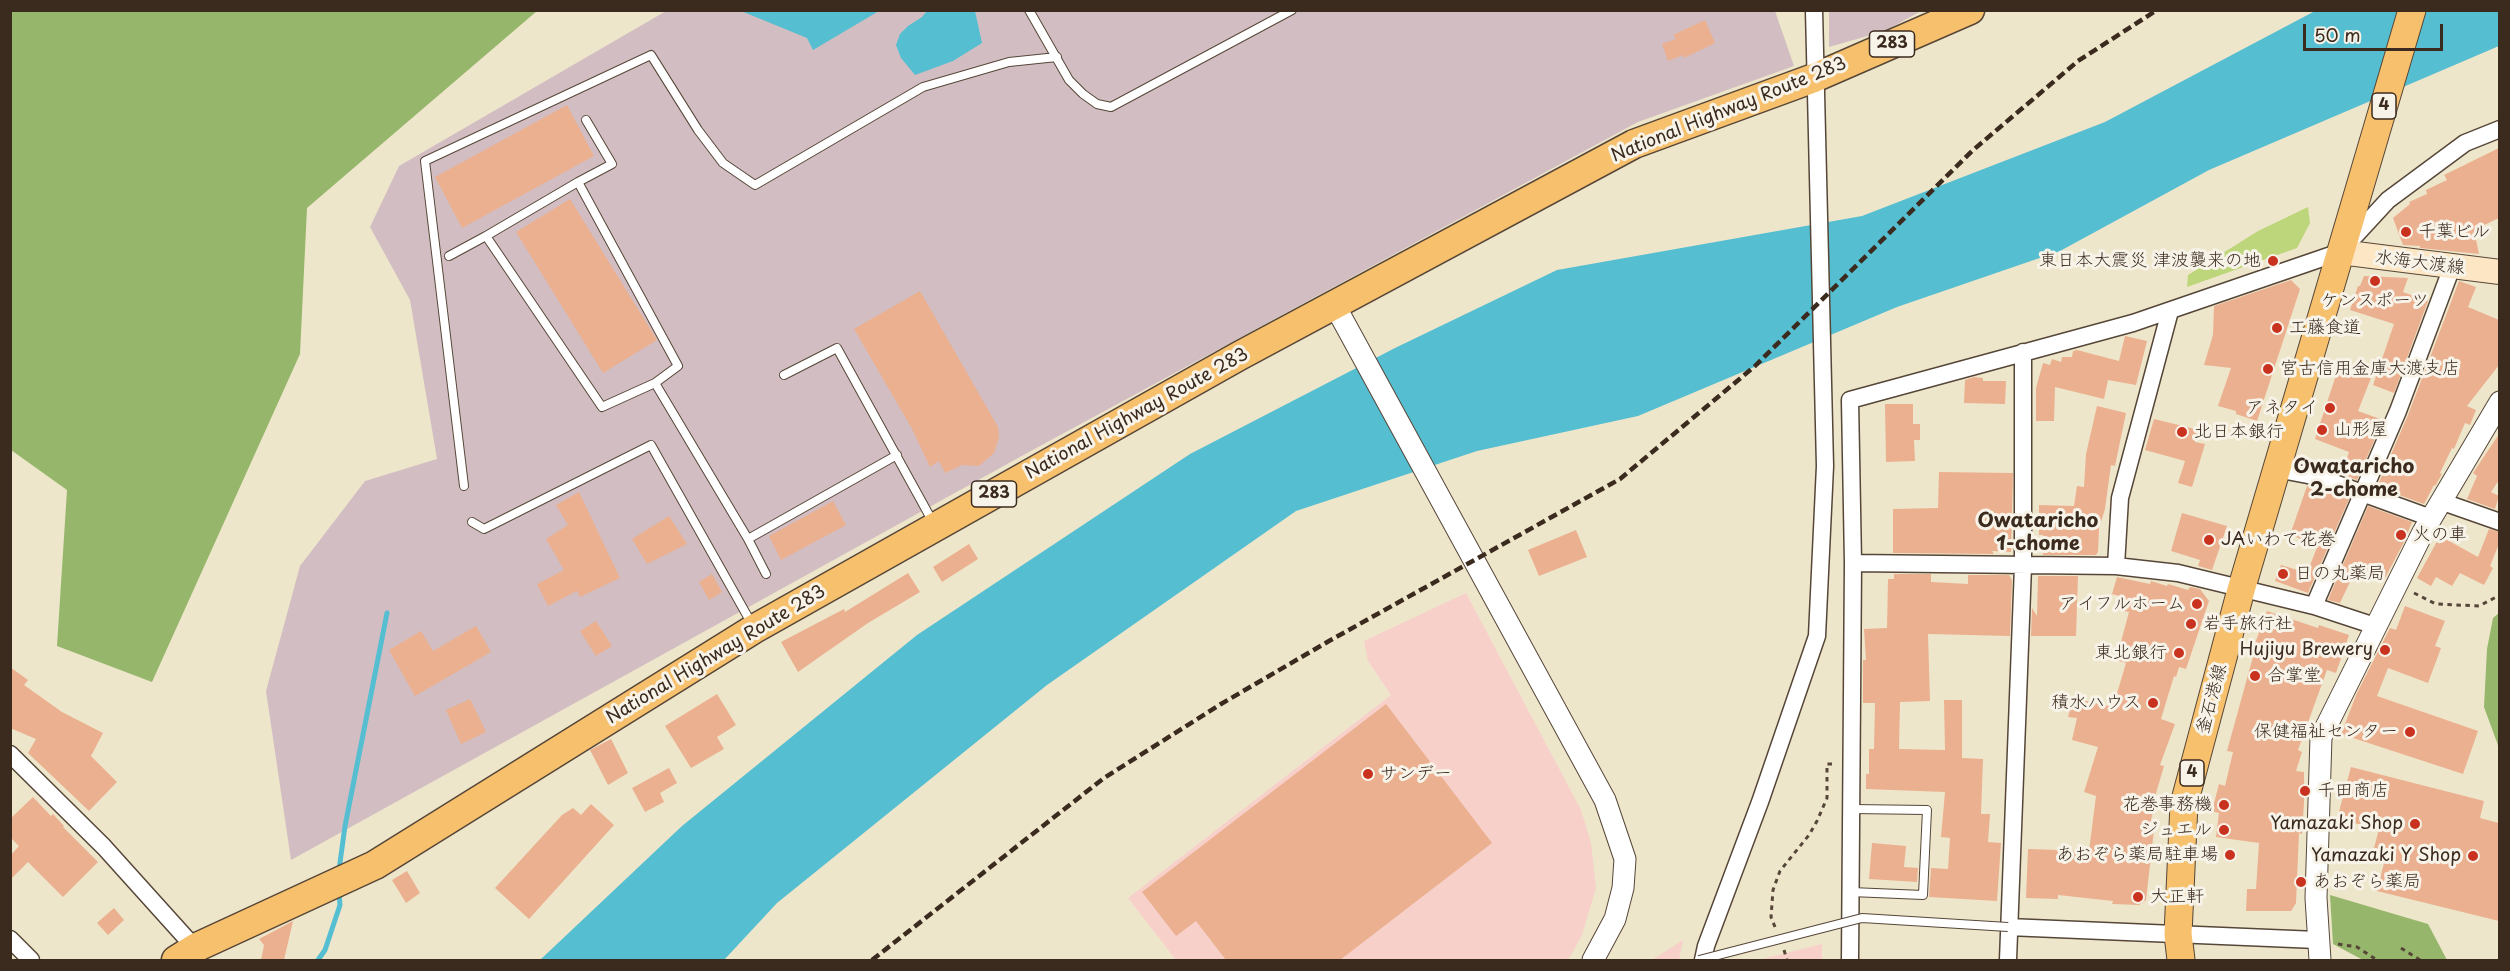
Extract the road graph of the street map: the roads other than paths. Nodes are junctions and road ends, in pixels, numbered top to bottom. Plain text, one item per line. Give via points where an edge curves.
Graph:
1 (1029, 10) edge
2 (1292, 10) edge
3 (1814, 10) edge
4 (1970, 10) edge
5 (2412, 10) edge
6 (1057, 57) junction
7 (1814, 78) junction
8 (586, 120) dead end
9 (2499, 129) edge
10 (578, 182) junction
11 (486, 236) junction
12 (2340, 252) junction
13 (449, 256) dead end
14 (2452, 267) junction
15 (2499, 273) edge
16 (1334, 304) junction
17 (2170, 311) junction
18 (2023, 352) junction
19 (784, 375) dead end
20 (655, 383) junction
21 (2499, 402) edge
22 (897, 455) junction
23 (2276, 470) junction
24 (464, 486) dead end
25 (2362, 491) junction
26 (2435, 510) junction
27 (472, 522) dead end
28 (2499, 522) edge
29 (936, 527) junction
30 (748, 539) junction
31 (1853, 563) junction
32 (2023, 566) junction
33 (2116, 566) junction
34 (765, 574) dead end
35 (2241, 590) junction
36 (2314, 606) junction
37 (2375, 626) junction
38 (754, 629) junction
39 (10, 754) edge
40 (1852, 809) junction
41 (1851, 892) junction
42 (2008, 927) junction
43 (2178, 934) junction
44 (10, 939) edge
45 (2318, 950) edge
46 (190, 956) edge
47 (31, 960) edge
48 (1593, 960) edge
49 (1701, 960) edge
50 (1850, 960) edge
51 (2008, 960) edge
52 (2181, 960) edge

1 - 6 lane
2 - 6 lane via 1111,107 1097,104 1083,94 1069,80
3 - 7 street
4 - 7 highway, National Highway Route 283 / 283
5 - 12 main road, 釜石港線 / 4
6 - 24 lane via 1009,62 923,87 755,184 723,163 651,55 425,162
7 - 16 highway, National Highway Route 283 / 283 via 1634,144
7 - 49 street via 1825,466 1817,636
8 - 10 lane via 612,164
9 - 12 street via 2465,143 2388,200
10 - 11 lane
10 - 20 lane via 678,366
11 - 13 lane
11 - 20 lane via 602,407
12 - 14 main road, 水海大渡線
12 - 17 street
12 - 23 main road, 釜石港線 / 4
14 - 15 main road, 水海大渡線
14 - 25 street via 2398,411
16 - 29 highway, National Highway Route 283 / 283
16 - 48 street via 1605,800 1625,859 1623,888 1616,919
17 - 18 street
17 - 33 street via 2120,498
18 - 31 street via 1850,400
18 - 32 street
19 - 22 lane via 837,348
20 - 30 lane
21 - 26 street
22 - 29 lane
22 - 30 lane
23 - 25 street via 2318,477
23 - 35 main road, 釜石港線 / 4
25 - 26 street
25 - 36 street
26 - 28 street
26 - 37 street
27 - 38 lane via 484,530 651,445
29 - 38 highway, National Highway Route 283 / 283
30 - 34 lane
31 - 32 street
31 - 40 street
32 - 33 street
32 - 42 street
33 - 35 street via 2178,573
35 - 36 street
35 - 43 main road, 釜石港線 / 4 via 2184,804
36 - 37 street
37 - 45 street via 2321,737
38 - 46 highway, National Highway Route 283 / 283 via 375,865
39 - 46 street via 104,847
40 - 41 street
40 - 41 lane via 1927,810 1923,895
41 - 50 street
42 - 43 street
42 - 49 lane, bridge via 1862,918
42 - 51 street
43 - 45 street
43 - 52 main road, 釜石港線 / 4
44 - 47 street

